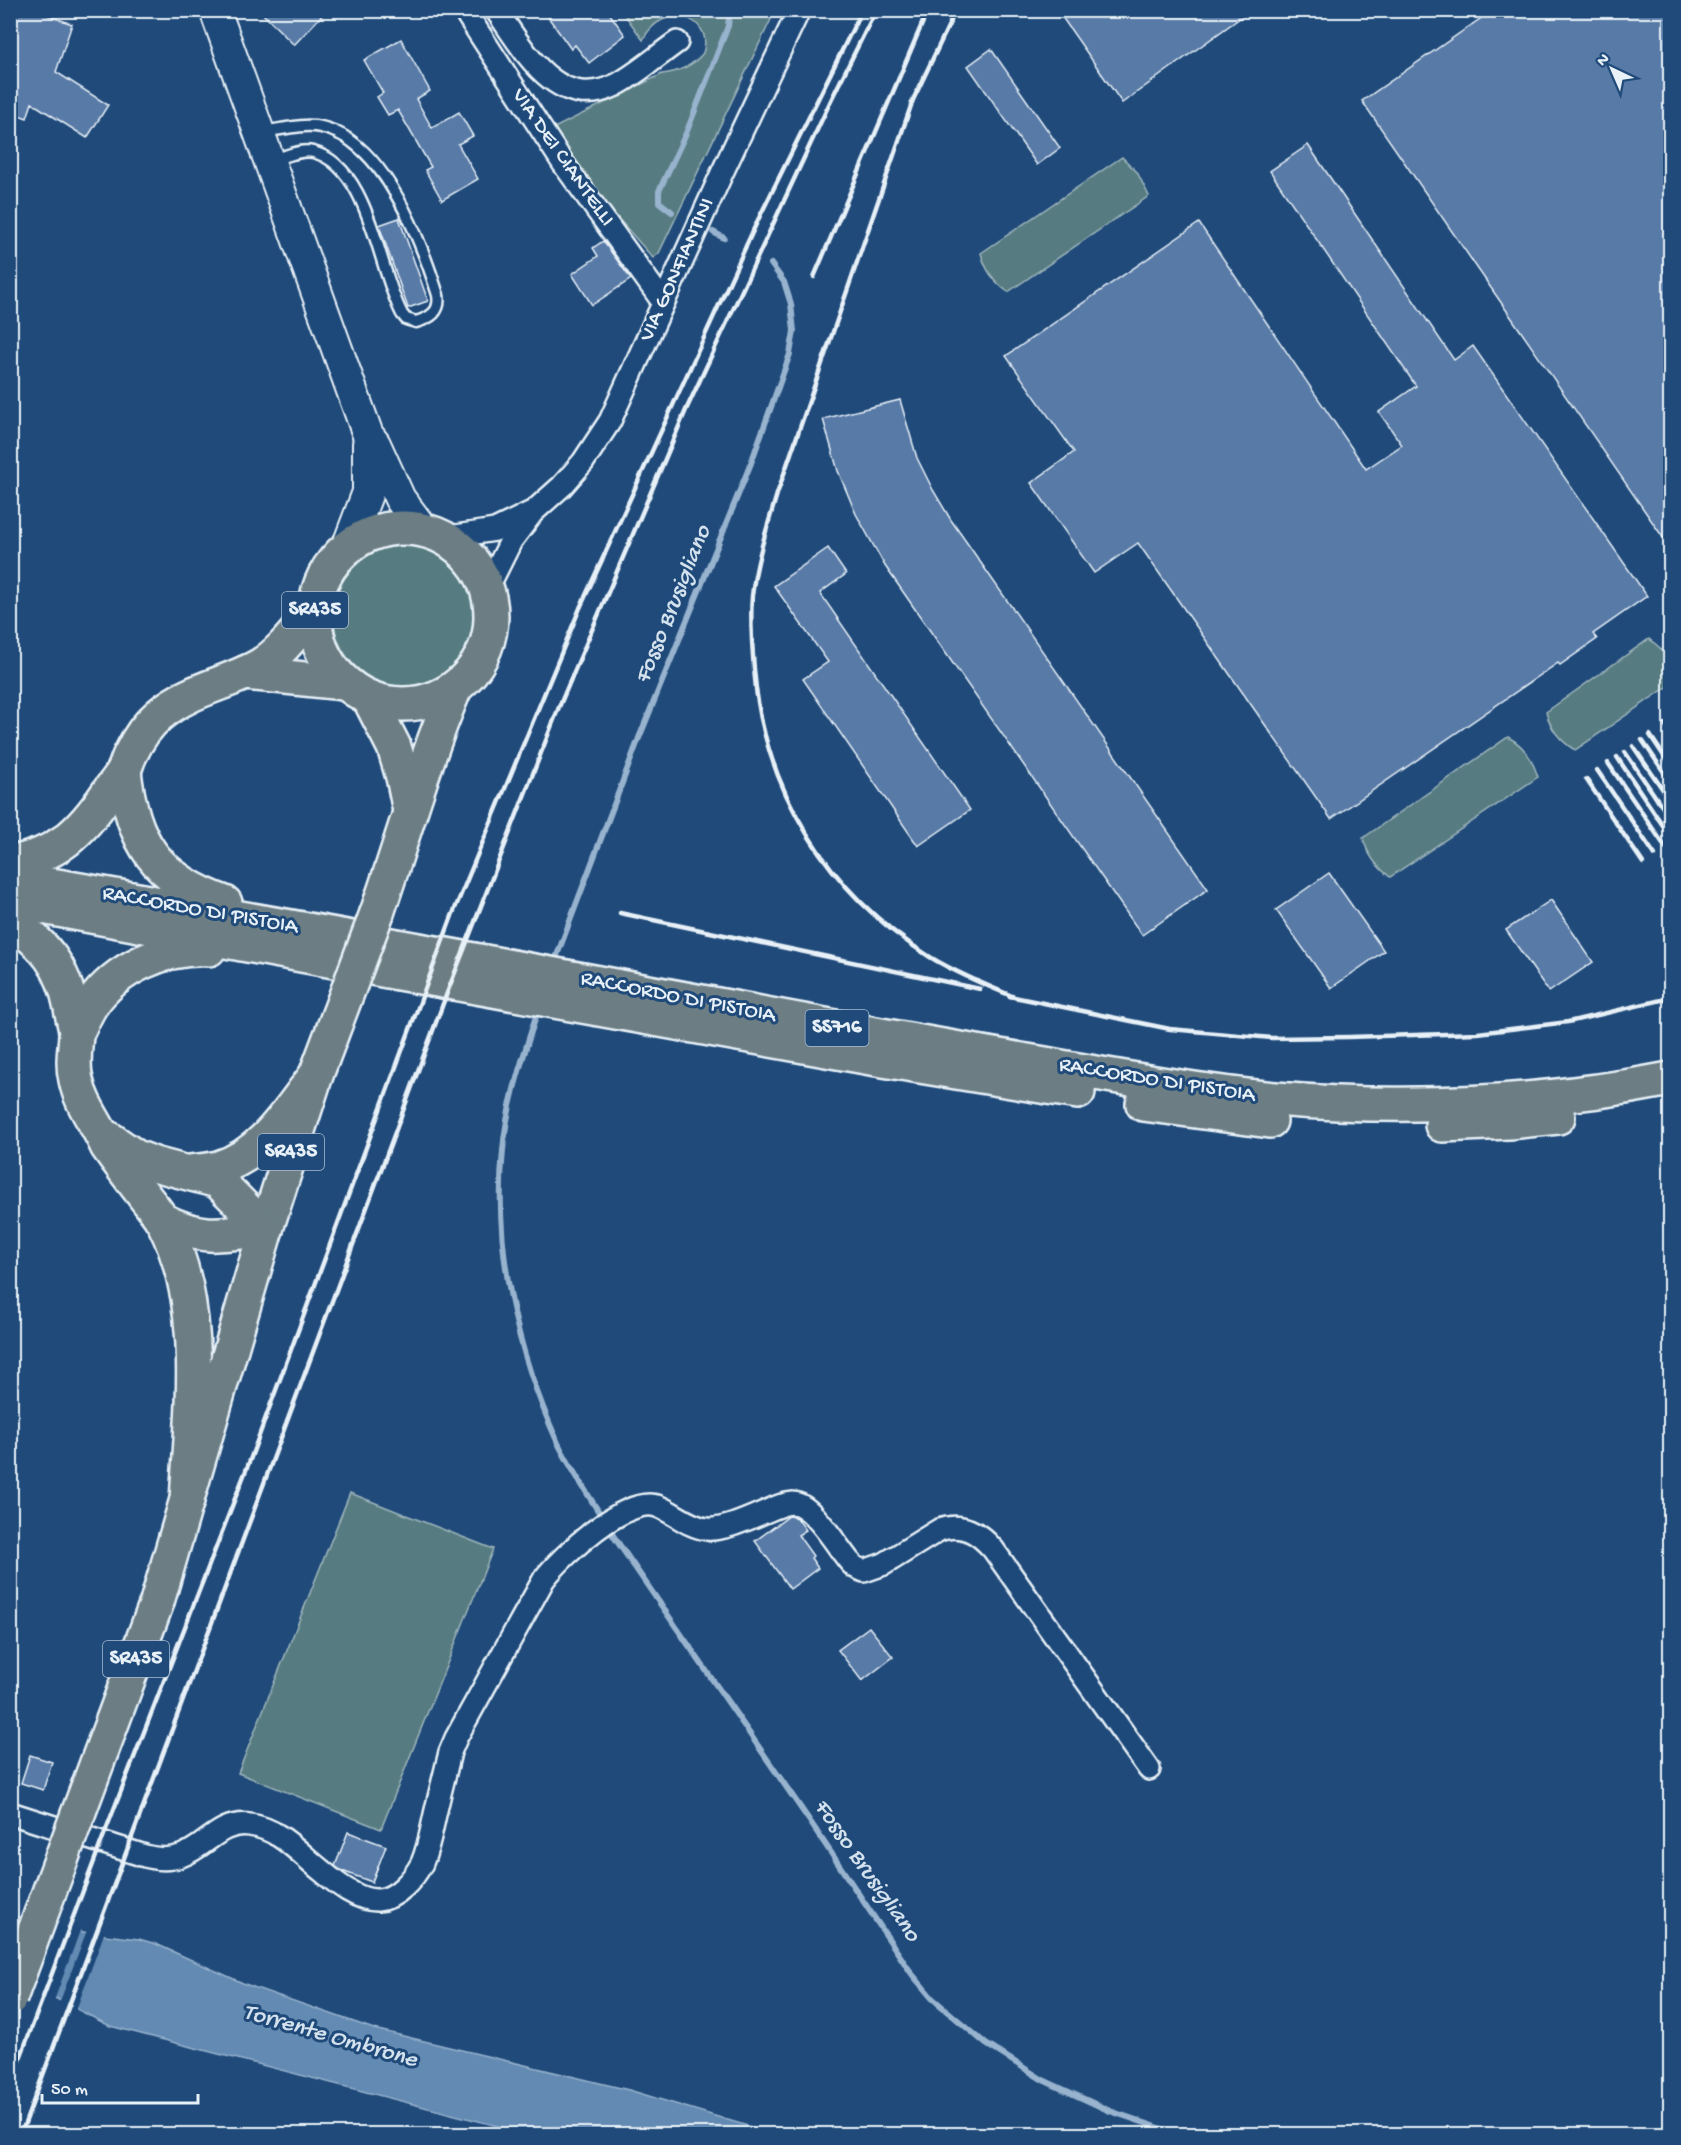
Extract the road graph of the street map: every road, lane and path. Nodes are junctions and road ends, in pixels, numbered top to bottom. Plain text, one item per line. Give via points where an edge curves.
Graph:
1 (215, 10) edge
2 (464, 10) edge
3 (496, 10) edge
4 (799, 10) edge
5 (676, 42) dead end
6 (259, 132) junction
7 (269, 161) junction
8 (663, 302) junction
9 (368, 435) junction
10 (533, 512) junction
11 (433, 534) junction
12 (346, 550) junction
13 (487, 589) junction
14 (315, 610) junction
15 (245, 673) junction
16 (455, 688) junction
17 (357, 690) junction
18 (124, 771) junction
19 (410, 811) junction
20 (10, 864) edge
21 (10, 878) edge
22 (10, 901) edge
23 (10, 921) edge
24 (289, 940) junction
25 (76, 1034) junction
26 (316, 1075) junction
27 (1671, 1078) edge
28 (1671, 1101) edge
29 (103, 1135) junction
30 (190, 1172) junction
31 (162, 1220) junction
32 (266, 1229) junction
33 (187, 1501) junction
34 (1149, 1769) dead end
35 (10, 1813) edge
36 (10, 1998) edge

1 - 6 main road, SR435
2 - 8 street, VIA DEI CIANTELLI via 563,163
3 - 5 street via 540,71 573,90 615,85
4 - 8 street, VIA GONFIANTINI
6 - 7 main road, SR435
6 - 7 lane via 320,127 342,137 371,159 407,215 438,295 437,311 416,322 402,314 359,196 334,164 312,152
7 - 9 main road, SR435
8 - 10 street, VIA GONFIANTINI via 599,439 568,480
9 - 11 main road, SR435 via 400,499
9 - 12 main road, SR435 via 368,492
10 - 11 street, VIA GONFIANTINI via 495,530
10 - 13 street, VIA GONFIANTINI via 507,548
11 - 12 main road, SR435 via 410,528 389,529 369,535
11 - 13 main road, SR435 via 470,559
12 - 14 main road, SR435 via 324,577
13 - 16 main road, SR435 via 491,616 487,644 474,668
14 - 15 main road via 277,653
14 - 17 main road, SR435 via 316,633 323,654 332,669
15 - 17 main road via 308,677
15 - 18 main road via 185,697 159,716 137,742
16 - 17 main road, SR435 via 417,704 396,704
16 - 19 main road, SR435
17 - 19 main road, SR435 via 394,747
18 - 20 main road via 71,838 49,852
18 - 24 main road via 137,830 164,869
19 - 26 main road, SR435, bridge via 377,913
21 - 24 main road, RACCORDO DI PISTOIA / SS716
22 - 24 main road, RACCORDO DI PISTOIA / SS716
23 - 25 main road via 42,945 58,967 67,987
24 - 25 main road via 190,948 143,961 104,990
24 - 27 main road, RACCORDO DI PISTOIA / SS716 via 410,950 1152,1083 1271,1098 1434,1104 1542,1097
24 - 28 main road, RACCORDO DI PISTOIA / SS716 via 871,1058 1145,1104 1276,1121 1416,1126 1497,1123
25 - 29 main road via 76,1084
26 - 30 main road via 255,1148 226,1165
26 - 32 main road, SR435
29 - 30 main road via 147,1161
29 - 31 main road via 106,1146
30 - 32 main road via 218,1180
31 - 32 main road via 204,1235
31 - 33 main road via 182,1272 190,1315 193,1390
32 - 33 main road, SR435
33 - 36 main road, SR435, bridge via 157,1602
34 - 35 street via 993,1549 976,1534 949,1526 884,1564 864,1571 849,1562 814,1516 799,1504 782,1504 726,1526 707,1529 649,1505 631,1509 595,1532 544,1579 456,1738 423,1861 408,1882 389,1896 370,1899 346,1889 289,1842 271,1831 248,1825 224,1828 196,1850 163,1860

